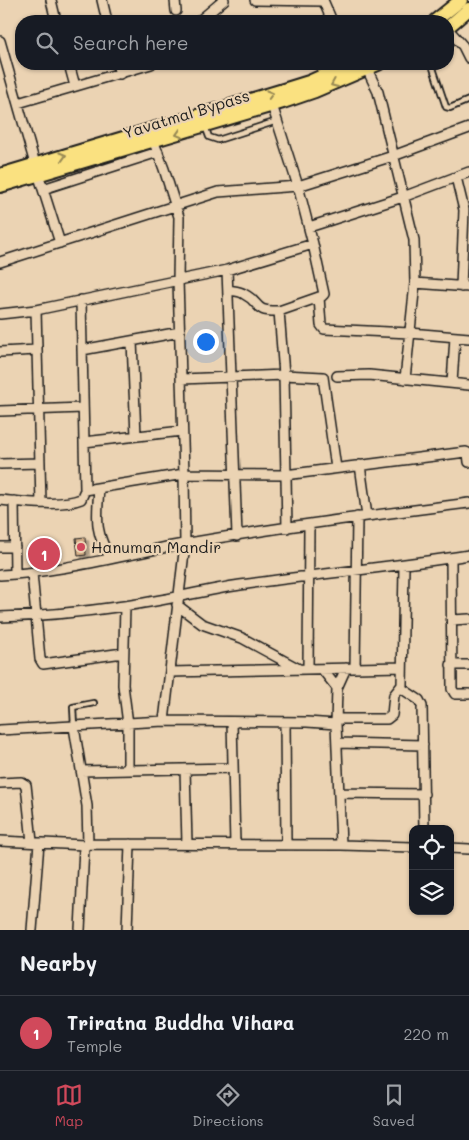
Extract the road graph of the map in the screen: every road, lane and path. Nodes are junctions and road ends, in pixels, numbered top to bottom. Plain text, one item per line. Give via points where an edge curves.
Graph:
1 (51, 0) edge
2 (102, 0) edge
3 (176, 0) edge
4 (224, 0) edge
5 (255, 0) edge
6 (461, 0) edge
7 (323, 1) edge
8 (469, 9) edge
9 (176, 11) dead end
10 (55, 15) edge
11 (106, 15) edge
12 (206, 15) edge
13 (329, 15) edge
14 (442, 15) edge
15 (454, 23) edge
16 (454, 33) edge
17 (0, 41) edge
18 (466, 44) edge
19 (469, 58) edge
20 (71, 70) edge
21 (119, 70) edge
22 (132, 70) edge
23 (336, 70) edge
24 (364, 70) edge
25 (374, 70) edge
26 (434, 70) edge
27 (120, 74) junction
28 (76, 86) junction
29 (469, 100) edge
30 (18, 104) junction
31 (272, 105) junction
32 (278, 121) junction
33 (205, 126) junction
34 (469, 128) edge
35 (153, 141) junction
36 (393, 156) junction
37 (37, 169) junction
38 (469, 172) edge
39 (0, 174) edge
40 (456, 178) junction
41 (0, 186) edge
42 (298, 186) junction
43 (43, 189) junction
44 (403, 197) junction
45 (176, 206) junction
46 (309, 226) junction
47 (60, 243) junction
48 (313, 244) junction
49 (0, 262) edge
50 (228, 270) junction
51 (178, 281) junction
52 (415, 283) junction
53 (465, 287) edge
54 (228, 290) junction
55 (319, 297) junction
56 (81, 300) junction
57 (36, 310) junction
58 (279, 311) junction
59 (0, 314) edge
60 (180, 332) junction
61 (410, 333) junction
62 (455, 337) junction
63 (469, 338) edge
64 (132, 341) junction
65 (37, 350) junction
66 (82, 350) junction
67 (0, 352) edge
68 (284, 375) junction
69 (337, 376) dead end
70 (231, 378) junction
71 (182, 379) junction
72 (405, 379) junction
73 (452, 383) junction
74 (469, 385) edge
75 (83, 408) junction
76 (39, 410) junction
77 (0, 411) edge
78 (182, 431) junction
79 (136, 436) junction
80 (84, 442) junction
81 (469, 462) edge
82 (40, 463) junction
83 (0, 464) edge
84 (360, 465) junction
85 (336, 468) junction
86 (184, 474) junction
87 (234, 474) junction
88 (286, 475) junction
89 (99, 488) junction
90 (85, 490) junction
91 (0, 500) edge
92 (14, 501) junction
93 (41, 503) junction
94 (469, 503) edge
95 (367, 516) junction
96 (357, 517) junction
97 (309, 525) junction
98 (287, 528) junction
99 (237, 536) junction
100 (185, 544) junction
101 (0, 547) edge
102 (15, 547) junction
103 (469, 555) edge
104 (111, 558) junction
105 (451, 558) junction
106 (404, 566) junction
107 (357, 570) junction
108 (16, 574) junction
109 (32, 574) junction
110 (0, 575) edge
111 (309, 576) junction
112 (177, 601) junction
113 (125, 606) junction
114 (37, 616) junction
115 (0, 617) edge
116 (469, 619) edge
117 (452, 620) junction
118 (123, 653) junction
119 (452, 665) junction
120 (469, 665) edge
121 (351, 668) junction
122 (402, 668) junction
123 (304, 669) junction
124 (322, 669) junction
125 (170, 672) junction
126 (337, 688) junction
127 (401, 688) junction
128 (469, 694) edge
129 (94, 703) dead end
130 (336, 721) junction
131 (164, 722) junction
132 (232, 722) junction
133 (285, 722) junction
134 (128, 724) junction
135 (74, 727) junction
136 (0, 730) edge
137 (337, 743) junction
138 (423, 745) junction
139 (233, 768) junction
140 (185, 769) junction
141 (128, 770) junction
142 (82, 771) junction
143 (0, 783) edge
144 (339, 793) junction
145 (424, 794) junction
146 (424, 825) edge
147 (0, 841) edge
148 (36, 842) junction
149 (87, 844) junction
150 (130, 844) junction
151 (187, 844) junction
152 (235, 844) junction
153 (286, 844) junction
154 (341, 845) junction
155 (409, 847) edge
156 (454, 848) edge
157 (469, 849) edge
158 (32, 930) edge
159 (80, 930) edge
160 (126, 930) edge

1 - 10 street
2 - 11 street
3 - 9 street
4 - 12 street
5 - 7 street
6 - 14 main road
7 - 13 street
8 - 15 main road
16 - 18 street
17 - 30 street
18 - 19 street
20 - 28 street
21 - 27 street
22 - 27 street
35 -> 23 main road, Yavatmal Bypass
24 -> 31 main road, Yavatmal Bypass
25 - 36 street
26 - 29 lane via 446,107
27 - 28 street
28 - 30 street
30 - 37 street
31 - 32 street
31 - 33 main road, Yavatmal Bypass
32 - 33 lane via 218,140 210,137
32 - 42 street
33 -> 35 main road, Yavatmal Bypass
34 - 36 street
35 - 37 main road, Yavatmal Bypass
35 - 43 street
35 - 45 street
36 - 42 street
36 - 44 street
37 - 39 main road, Yavatmal Bypass
37 - 41 main road, Yavatmal Bypass
37 - 43 street
38 - 40 street
40 - 44 street
40 - 53 street via 464,210
42 - 45 street via 218,192
42 - 46 street
43 - 47 street
44 - 46 street
44 - 52 street via 414,240
45 - 47 street
45 - 51 street
46 - 48 street
47 - 49 street
48 - 50 street
48 - 55 street via 324,291
50 - 51 street
50 - 54 street
51 - 56 street
51 - 60 street
52 - 53 street
52 - 61 street
54 - 58 street via 244,293 264,310
54 - 70 street
55 - 58 street
55 - 61 street via 324,329
56 - 57 street
56 - 66 street
57 - 59 street
57 - 65 street
58 - 68 street
60 - 64 street
60 - 71 street
61 - 62 street
61 - 72 street
62 - 63 street
62 - 73 street
64 - 66 street
64 - 79 street
65 - 67 street
65 - 76 street
66 - 75 street
68 - 70 street
68 - 85 street via 320,376 324,380
68 - 88 street
69 - 72 street
70 - 71 street
70 - 87 street
71 - 78 street
72 - 73 street
73 - 74 street
75 - 76 street
75 - 80 street
76 - 77 street
76 - 82 street
78 - 79 street
78 - 86 street
79 - 80 street
80 - 90 street
81 - 84 street via 467,452
82 - 83 street
82 - 93 street
84 - 85 street
84 - 95 street
85 - 88 street
86 - 87 street
86 - 89 street
86 - 100 street
87 - 88 street
87 - 99 street
88 - 98 street
89 - 90 street
89 - 104 street via 98,533
90 - 93 street via 78,501
91 - 92 street
92 - 93 street
92 - 102 street
94 - 95 street
95 - 96 street
96 - 97 street
96 - 107 street
97 - 98 street
97 - 111 street
98 - 99 street
99 - 100 street
100 - 104 street
100 - 112 street
101 - 102 street
102 - 108 street
103 - 105 street
104 - 109 street
105 - 106 street
105 - 117 street
106 - 107 street
106 - 122 street
107 - 111 street
107 - 121 street
108 - 109 street
108 - 110 street
109 - 114 street
111 - 112 street via 237,586
111 - 123 street
112 - 113 street
112 - 123 street via 202,624 242,638
112 - 125 street
113 - 114 street
113 - 118 street
114 - 115 street
114 - 118 street via 43,664
116 - 117 street
117 - 119 street
118 - 134 street via 123,695
119 - 120 street
119 - 128 street via 453,692
121 - 122 street
121 - 124 street
121 - 126 street
122 - 127 street
123 - 124 street
123 - 125 street
124 - 126 street
125 - 131 street
126 - 130 street
127 - 130 street via 394,695 392,715 387,719
127 - 138 street via 421,703
129 - 135 lane via 73,707
130 - 133 street
130 - 137 street
131 - 132 street
131 - 134 street
132 - 133 street
132 - 139 street
133 - 153 street
134 - 135 street
134 - 141 street
135 - 136 street
135 - 142 street
137 - 138 street
137 - 144 street
138 - 145 street
139 - 140 street
139 - 152 street
140 - 141 street
140 - 151 street
141 - 142 street
142 - 149 street via 88,814
143 - 148 street via 21,782 26,785
144 - 145 street
144 - 154 street
145 - 146 street
147 - 148 street
148 - 149 street
148 - 158 street
149 - 150 street
149 - 159 street
150 - 151 street
150 - 160 street
151 - 152 street
152 - 153 street
153 - 154 street
154 - 155 street
156 - 157 street

